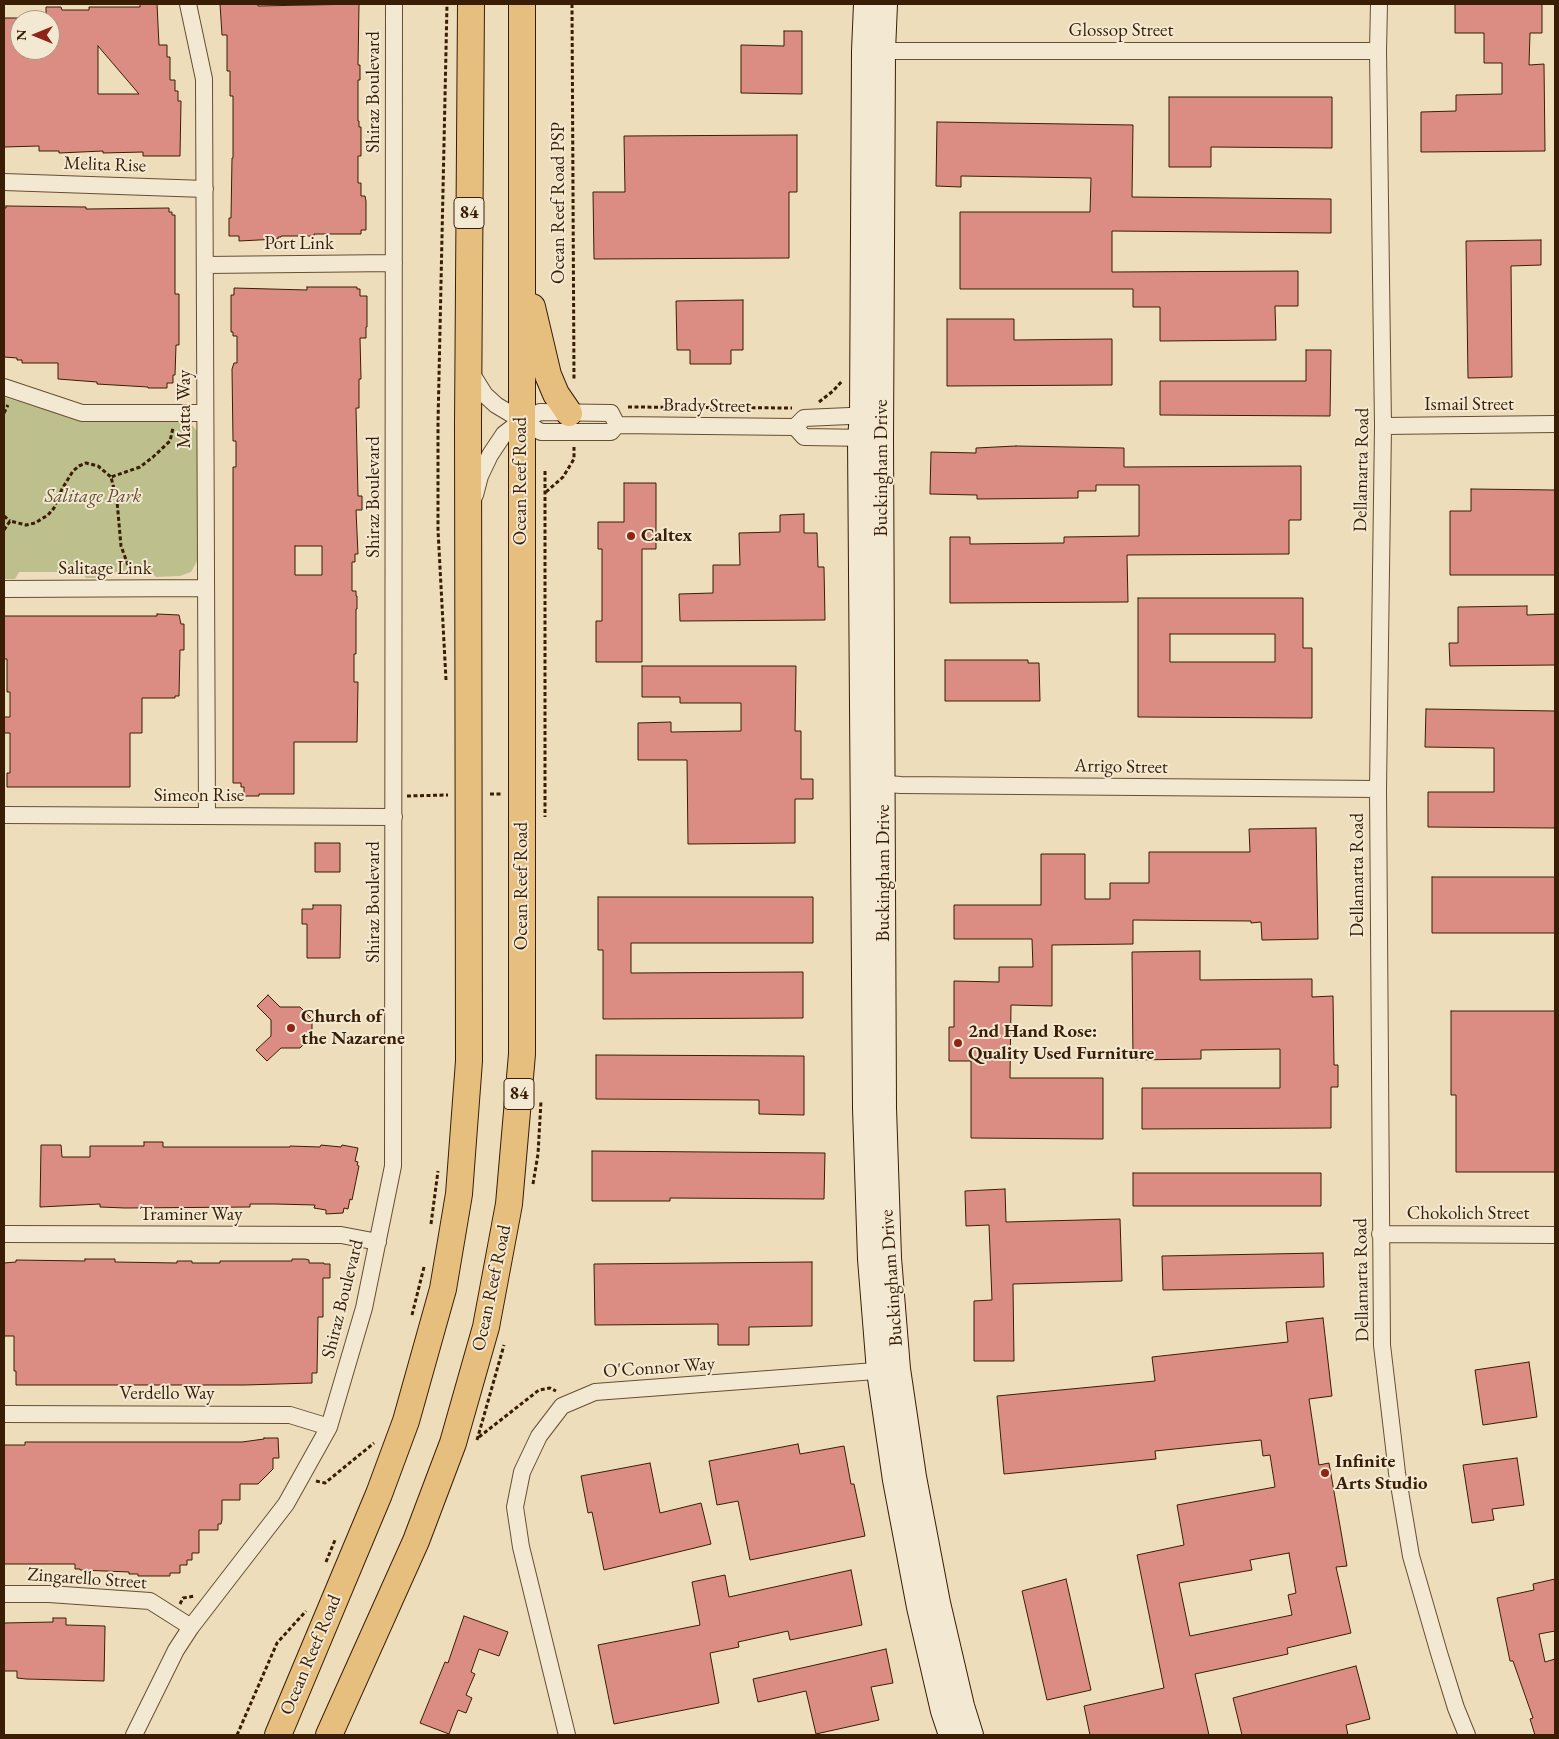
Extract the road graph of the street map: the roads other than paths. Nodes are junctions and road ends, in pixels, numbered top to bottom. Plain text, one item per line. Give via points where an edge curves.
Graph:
1 (188, 4) edge
2 (394, 4) edge
3 (471, 4) edge
4 (522, 4) edge
5 (866, 4) edge
6 (885, 4) edge
7 (1379, 4) edge
8 (1378, 50) junction
9 (874, 51) junction
10 (4, 182) edge
11 (205, 189) junction
12 (394, 263) junction
13 (205, 265) junction
14 (522, 265) junction
15 (468, 368) junction
16 (4, 387) edge
17 (206, 413) junction
18 (573, 415) junction
19 (521, 421) junction
20 (1555, 424) edge
21 (1383, 426) junction
22 (795, 427) junction
23 (871, 427) junction
24 (468, 519) junction
25 (206, 588) junction
26 (4, 589) edge
27 (873, 783) junction
28 (1378, 789) junction
29 (4, 815) edge
30 (207, 816) junction
31 (394, 817) junction
32 (4, 1234) edge
33 (1380, 1234) junction
34 (1555, 1235) edge
35 (378, 1242) junction
36 (889, 1370) junction
37 (4, 1414) edge
38 (329, 1427) junction
39 (4, 1594) edge
40 (191, 1627) junction
41 (134, 1735) edge
42 (278, 1735) edge
43 (329, 1735) edge
44 (567, 1735) edge
45 (951, 1735) edge
46 (971, 1735) edge
47 (1467, 1735) edge

1 - 11 street, Matta Way via 204,79
2 - 12 street, Shiraz Boulevard
3 - 15 main road, Ocean Reef Road / 84
4 - 14 main road, Ocean Reef Road / 84
5 - 9 street, Buckingham Drive
6 - 9 street, Buckingham Drive
7 - 8 street, Dellamarta Road
8 - 9 street, Glossop Street
8 - 21 street, Dellamarta Road
9 - 23 street, Buckingham Drive
9 - 23 street, Buckingham Drive via 862,370
10 - 11 street, Melita Rise
11 - 13 street, Matta Way
12 - 13 street, Port Link
12 - 31 street, Shiraz Boulevard
13 - 17 street, Matta Way
14 - 18 main road via 548,375 556,394
14 - 19 main road, Ocean Reef Road / 84
15 - 19 street via 485,395
15 - 24 main road, Ocean Reef Road / 84
16 - 17 street via 82,413
17 - 25 street, Matta Way
18 - 19 street, Brady Street via 540,412
18 - 22 street, Brady Street via 611,414 617,425
19 - 24 street, Brady Street via 504,434 490,455 480,476
19 - 43 main road, Ocean Reef Road / 84 via 522,1054 509,1204 486,1326 453,1444 416,1542
20 - 21 street, Ismail Street
21 - 28 street, Dellamarta Road
22 - 23 street, Brady Street via 804,418
22 - 23 street, Brady Street via 804,437
23 - 27 street, Buckingham Drive
24 - 42 main road, Ocean Reef Road / 84 via 469,1061 459,1194 443,1290 406,1421 379,1494
25 - 26 street, Salitage Link
25 - 30 street, Matta Way
27 - 28 street, Arrigo Street
27 - 36 street, Buckingham Drive via 865,1108 870,1259
28 - 33 street, Dellamarta Road
29 - 30 street, Simeon Rise
30 - 31 street, Simeon Rise
31 - 35 street, Shiraz Boulevard via 393,1166
32 - 35 street, Traminer Way via 341,1235
33 - 34 street, Chokolich Street
33 - 47 street, Dellamarta Road via 1382,1345 1397,1473 1411,1556
35 - 38 street, Shiraz Boulevard via 364,1308
36 - 44 street, O'Connor Way via 595,1392 562,1406 539,1436 522,1472 515,1507 520,1547
36 - 45 street, Buckingham Drive via 895,1480 919,1607
36 - 46 street, Buckingham Drive via 938,1603
37 - 38 street, Verdello Way via 290,1415
38 - 40 street, Shiraz Boulevard via 286,1504
39 - 40 street, Zingarello Street via 150,1600
40 - 41 street, Shiraz Boulevard via 176,1650

